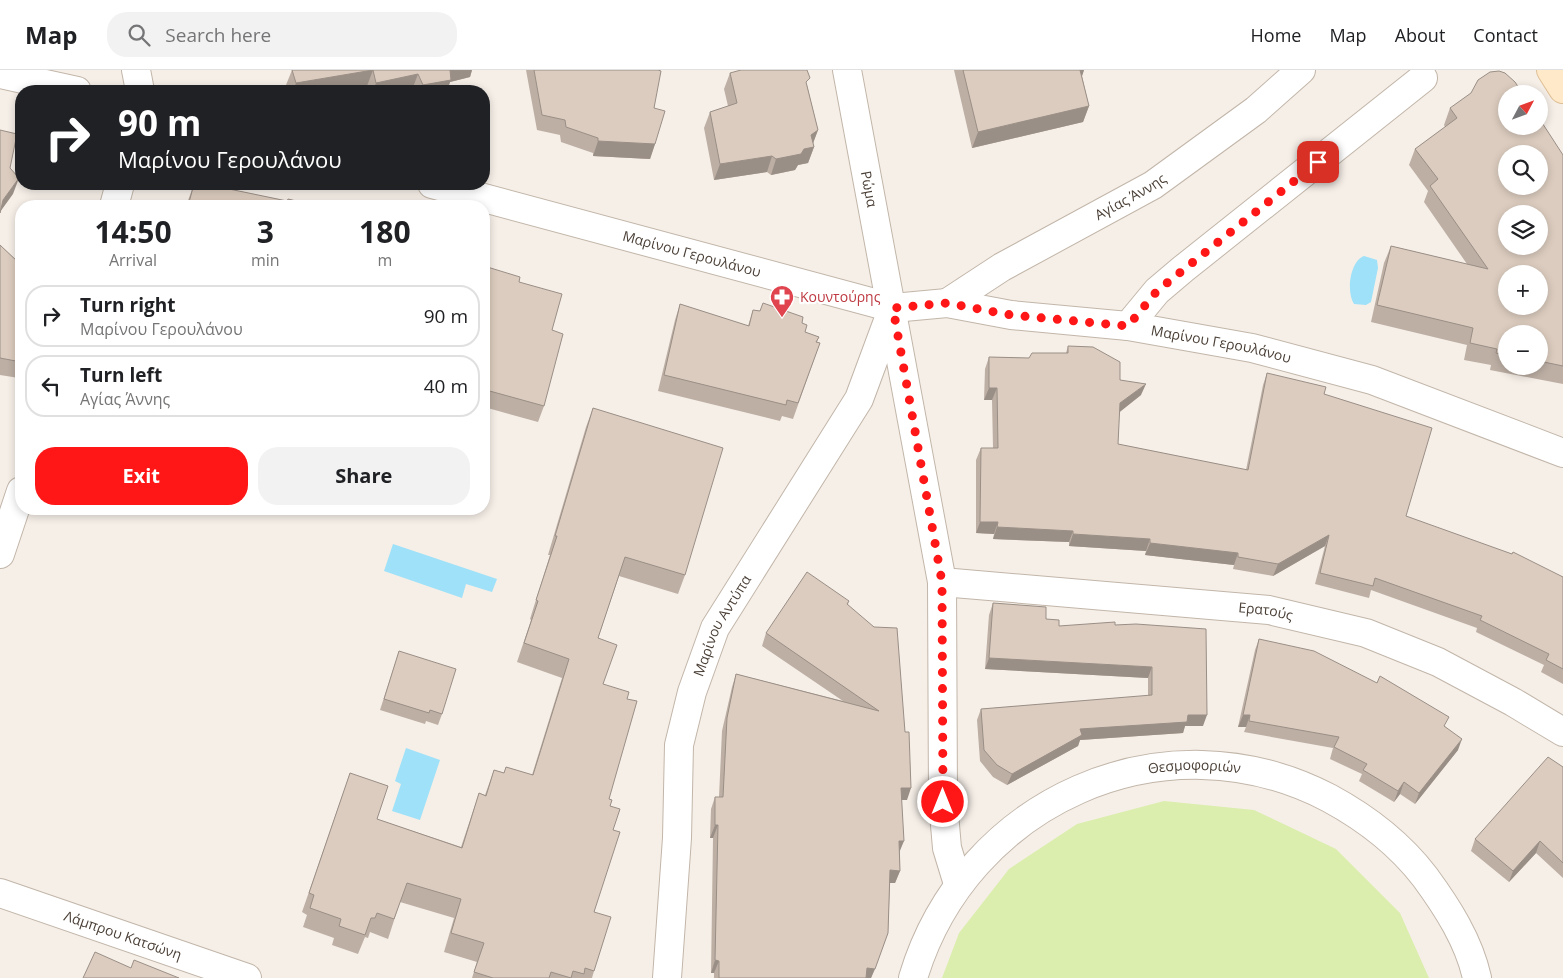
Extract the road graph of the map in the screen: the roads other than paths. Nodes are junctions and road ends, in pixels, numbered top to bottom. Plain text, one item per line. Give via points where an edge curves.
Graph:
1 (136, 70) edge
2 (847, 70) edge
3 (1301, 70) edge
4 (1551, 70) edge
5 (0, 74) edge
6 (1422, 78) dead end
7 (50, 85) edge
8 (139, 85) edge
9 (1563, 89) edge
10 (454, 190) edge
11 (947, 303) junction
12 (893, 308) junction
13 (1128, 326) junction
14 (1563, 453) edge
15 (15, 509) edge
16 (0, 554) edge
17 (942, 582) junction
18 (1563, 732) edge
19 (958, 884) junction
20 (0, 893) edge
21 (246, 978) edge
22 (667, 978) edge
23 (913, 978) edge
24 (1477, 978) edge

1 - 8 street
2 - 12 street, Ρώμα
3 - 11 street, Αγίας Άννης via 1256,110 1153,185 1002,267
4 - 9 main road
5 - 7 street
6 - 13 street via 1183,269 1157,291
10 - 12 street, Μαρίνου Γερουλάνου
11 - 12 street, Μαρίνου Γερουλάνου
11 - 13 street, Μαρίνου Γερουλάνου via 1011,315
12 - 17 street, Ρώμα
12 - 22 street, Μαρίνου Αντύπα via 859,399 715,628 692,692 679,745
13 - 14 street, Μαρίνου Γερουλάνου via 1252,348 1372,380
15 - 16 street
17 - 18 street, Ερατούς via 1269,610 1366,633 1438,662
17 - 19 street, Ρώμα via 943,802 947,848
19 - 23 street, Θεσμοφοριών via 937,919
19 - 24 street, Θεσμοφοριών via 1001,838 1054,801 1104,780 1176,765 1240,768 1302,784 1358,814 1408,855 1447,906 1474,964
20 - 21 street, Λάμπρου Κατσώνη

